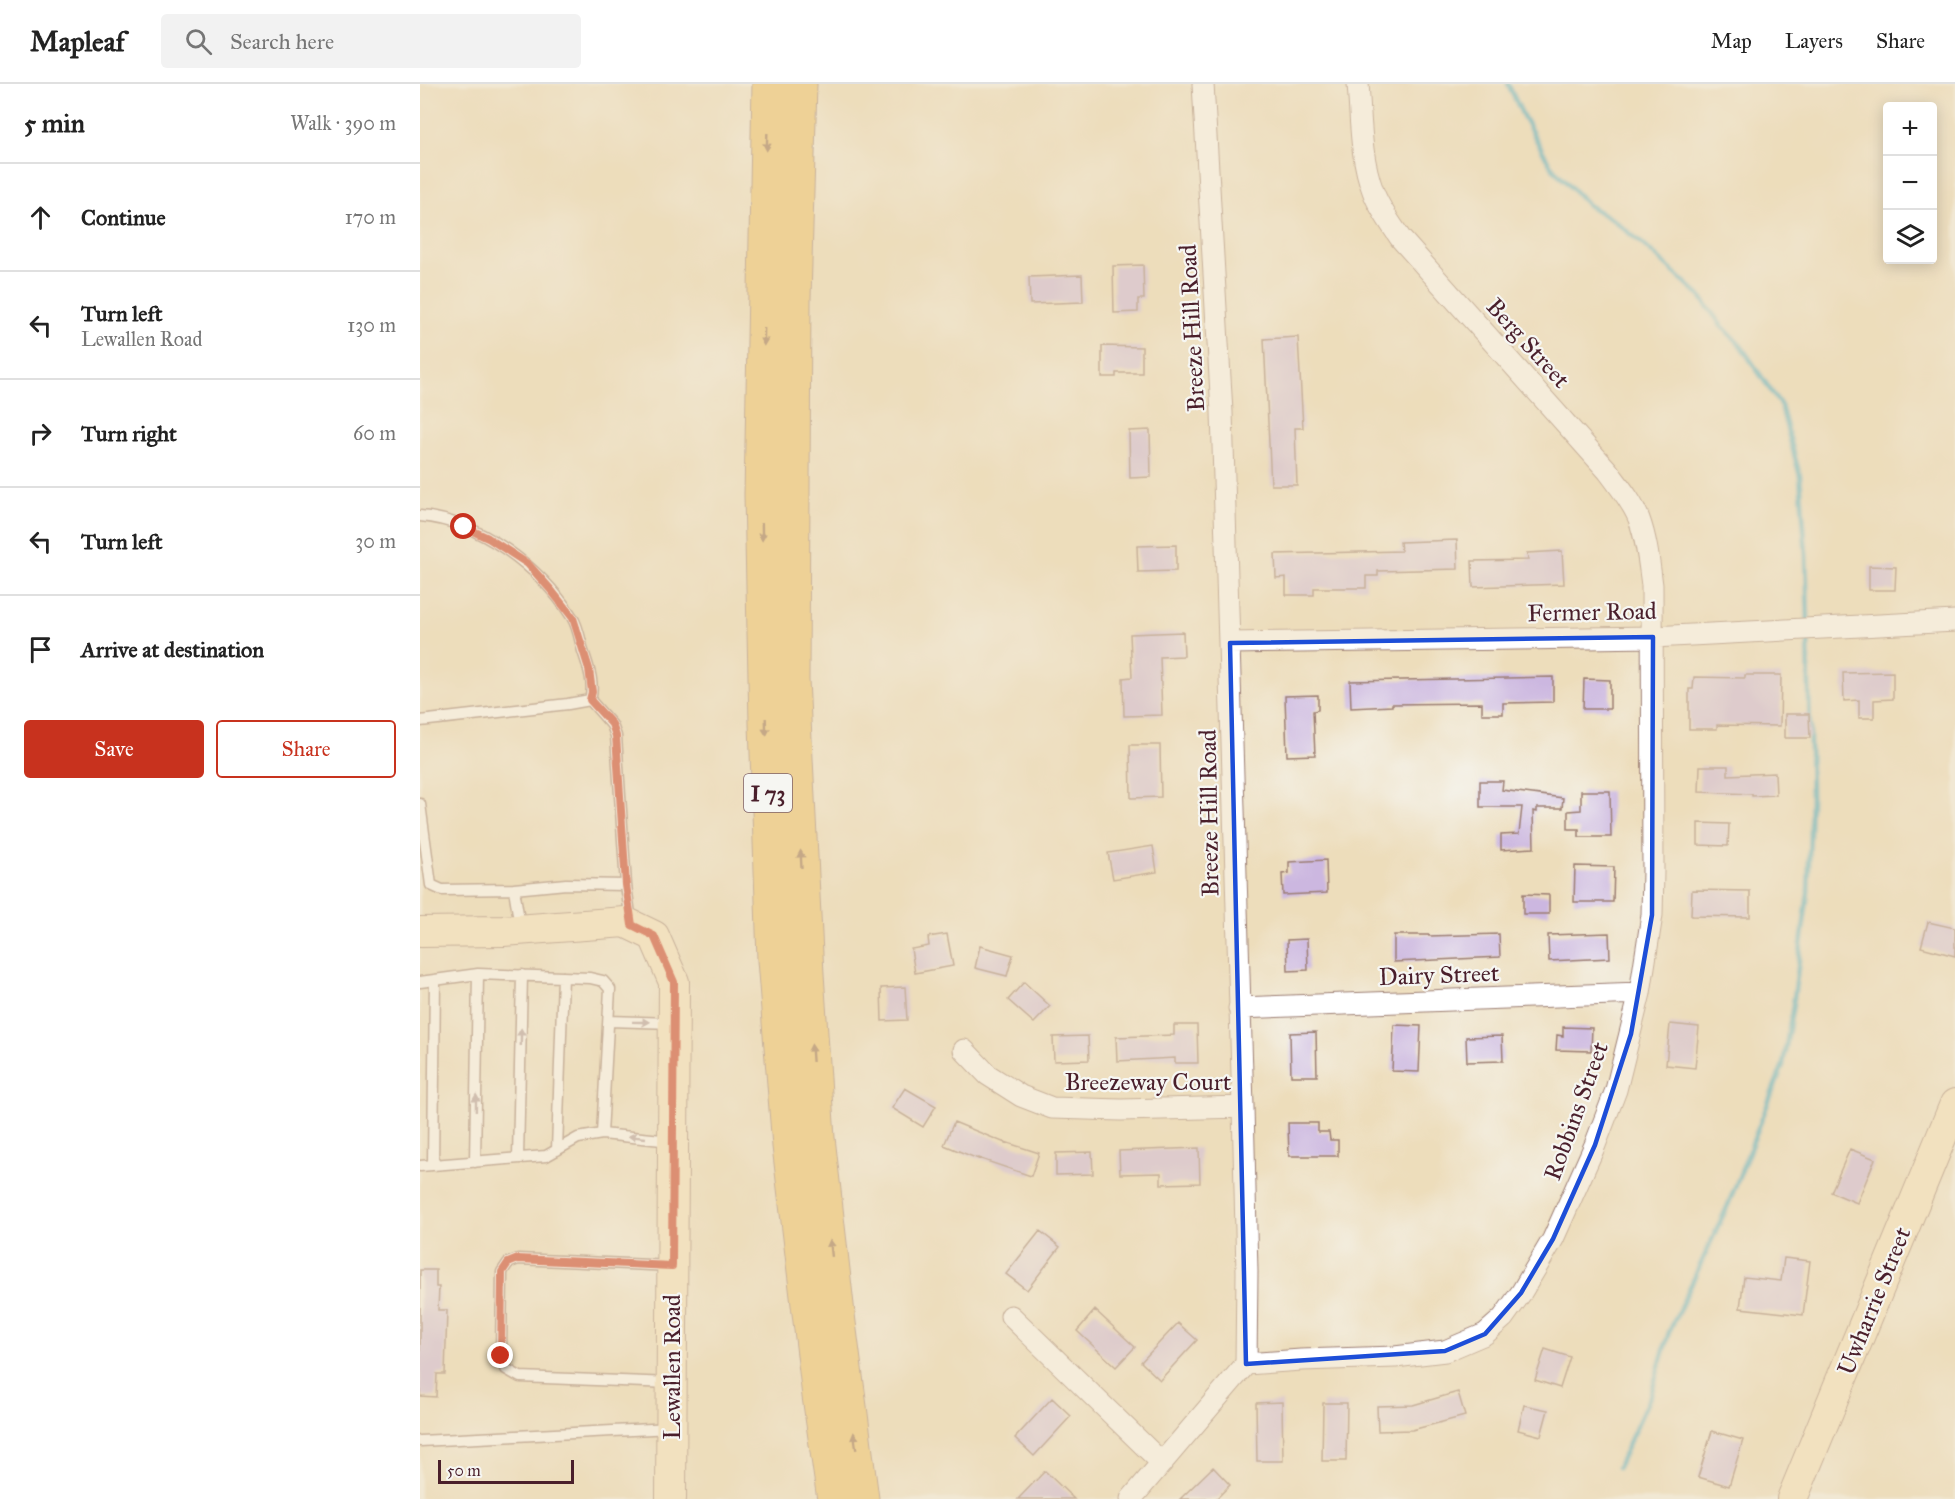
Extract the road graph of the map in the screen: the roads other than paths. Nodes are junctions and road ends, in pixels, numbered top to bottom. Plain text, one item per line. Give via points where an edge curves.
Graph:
1 (769, 84) edge
2 (800, 84) edge
3 (1203, 84) edge
4 (1358, 84) edge
5 (420, 516) edge
6 (1955, 621) edge
7 (1653, 637) junction
8 (1230, 643) junction
9 (590, 700) junction
10 (420, 721) edge
11 (420, 804) edge
12 (626, 885) junction
13 (514, 889) junction
14 (632, 925) junction
15 (521, 930) junction
16 (420, 932) edge
17 (478, 974) junction
18 (522, 975) junction
19 (562, 977) junction
20 (435, 980) junction
21 (420, 982) edge
22 (1640, 993) junction
23 (1239, 1008) junction
24 (609, 1021) junction
25 (674, 1023) junction
26 (964, 1050) dead end
27 (1955, 1104) edge
28 (1243, 1107) junction
29 (602, 1134) junction
30 (673, 1141) junction
31 (557, 1150) junction
32 (518, 1158) junction
33 (475, 1162) junction
34 (433, 1165) junction
35 (420, 1166) edge
36 (672, 1266) junction
37 (1011, 1316) dead end
38 (1246, 1364) junction
39 (672, 1383) junction
40 (671, 1428) junction
41 (420, 1441) edge
42 (1162, 1463) junction
43 (671, 1499) edge
44 (834, 1499) edge
45 (862, 1499) edge
46 (1131, 1499) edge
47 (1792, 1499) edge

1 -> 44 highway, I 73 via 761,495 774,960 790,1157
45 -> 2 highway, I 73 via 818,1138 792,680 794,298
3 - 8 street, Breeze Hill Road via 1222,412
4 - 7 street, Berg Street via 1367,172 1373,192 1395,230 1608,471 1638,518 1647,546
5 - 9 lane via 464,527 528,564 573,618 589,669
6 - 7 street, Fermer Road
7 - 8 street, Fermer Road
7 - 22 street, Robbins Street via 1652,904
8 - 23 street, Breeze Hill Road
9 - 10 lane
9 - 12 lane via 612,724 616,736
11 - 13 lane via 431,885 442,890
12 - 13 lane
12 - 14 lane
13 - 15 lane
14 - 15 street, Lewallen Road via 625,921
14 - 25 street, Lewallen Road via 654,936 674,982
15 - 16 street, Lewallen Road
17 - 18 lane
17 - 20 lane
33 -> 17 lane
18 - 19 lane
32 -> 18 lane
19 - 24 lane via 603,981 610,989
19 - 31 lane
20 - 21 lane
20 - 34 lane
22 - 23 street, Dairy Street
22 - 38 street, Robbins Street via 1616,1090 1595,1145 1538,1267 1497,1323 1485,1334 1445,1351
23 - 28 street, Breeze Hill Road
24 -> 25 lane
24 - 29 lane
25 - 30 street, Lewallen Road
26 - 28 street, Breezeway Court via 988,1075 1021,1096 1052,1108
27 - 47 street, Uwharrie Street
28 - 38 street, Breeze Hill Road
30 -> 29 lane
29 - 31 lane via 578,1138
30 - 36 street, Lewallen Road
31 - 32 lane via 546,1156
32 - 33 lane
33 - 34 lane
34 - 35 lane
36 - 39 street, Lewallen Road
36 - 39 lane via 518,1259 508,1263 502,1272 501,1356 506,1369 520,1377
37 - 42 street
38 - 42 street
39 - 40 street, Lewallen Road
40 - 41 lane
40 - 43 street, Lewallen Road
42 - 46 street

